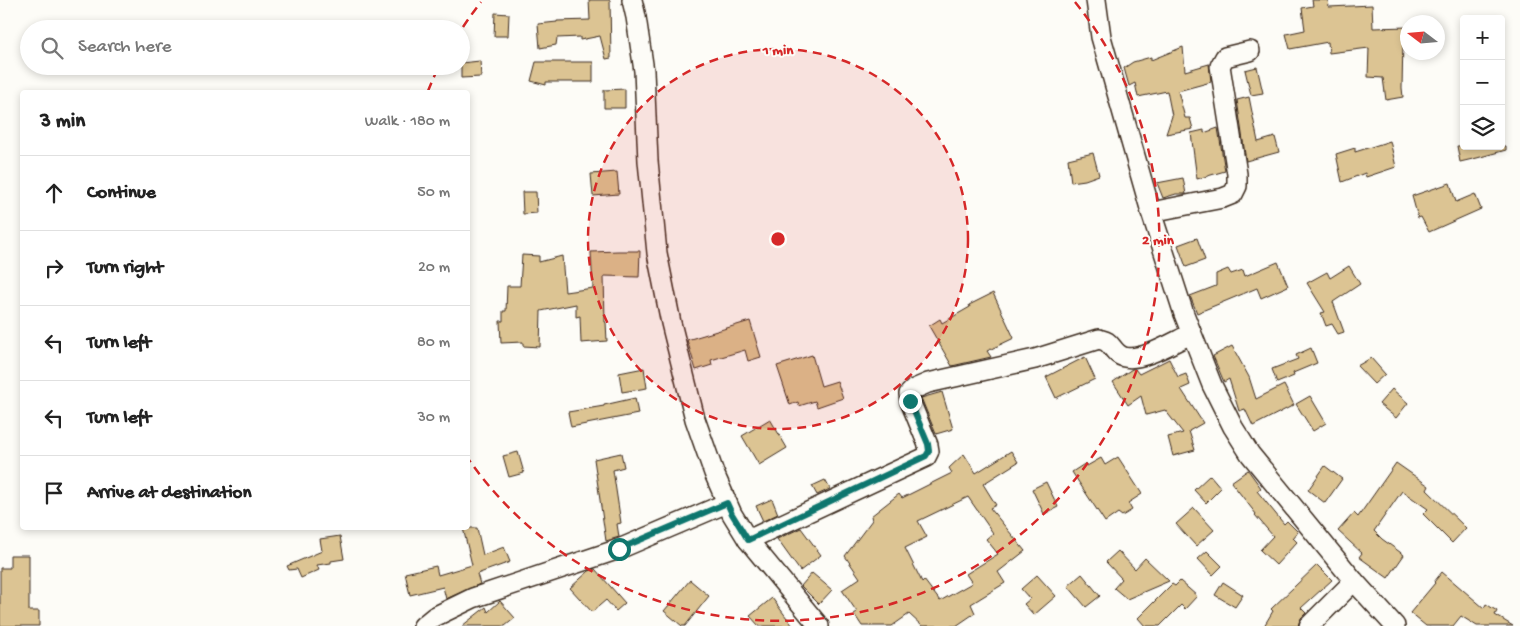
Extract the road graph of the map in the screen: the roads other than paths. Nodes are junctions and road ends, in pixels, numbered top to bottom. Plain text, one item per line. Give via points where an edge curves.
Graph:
1 (632, 0) edge
2 (1096, 0) edge
3 (1250, 51) dead end
4 (1151, 212) junction
5 (1191, 334) junction
6 (727, 503) junction
7 (748, 540) junction
8 (1354, 580) junction
9 (423, 626) edge
10 (819, 626) edge
11 (1309, 626) edge
12 (1395, 626) edge

1 - 6 street via 644,71 657,253 695,419
2 - 4 street via 1102,37
3 - 4 street via 1225,57 1220,66 1237,174 1233,194
4 - 5 street
5 - 7 street via 1134,358 1124,357 1099,339 1035,359 914,388 909,394 910,401 928,444 926,456
5 - 8 street via 1212,385 1250,454
6 - 7 street
6 - 9 street via 619,549 473,598
7 - 10 street
8 - 11 street
8 - 12 street

